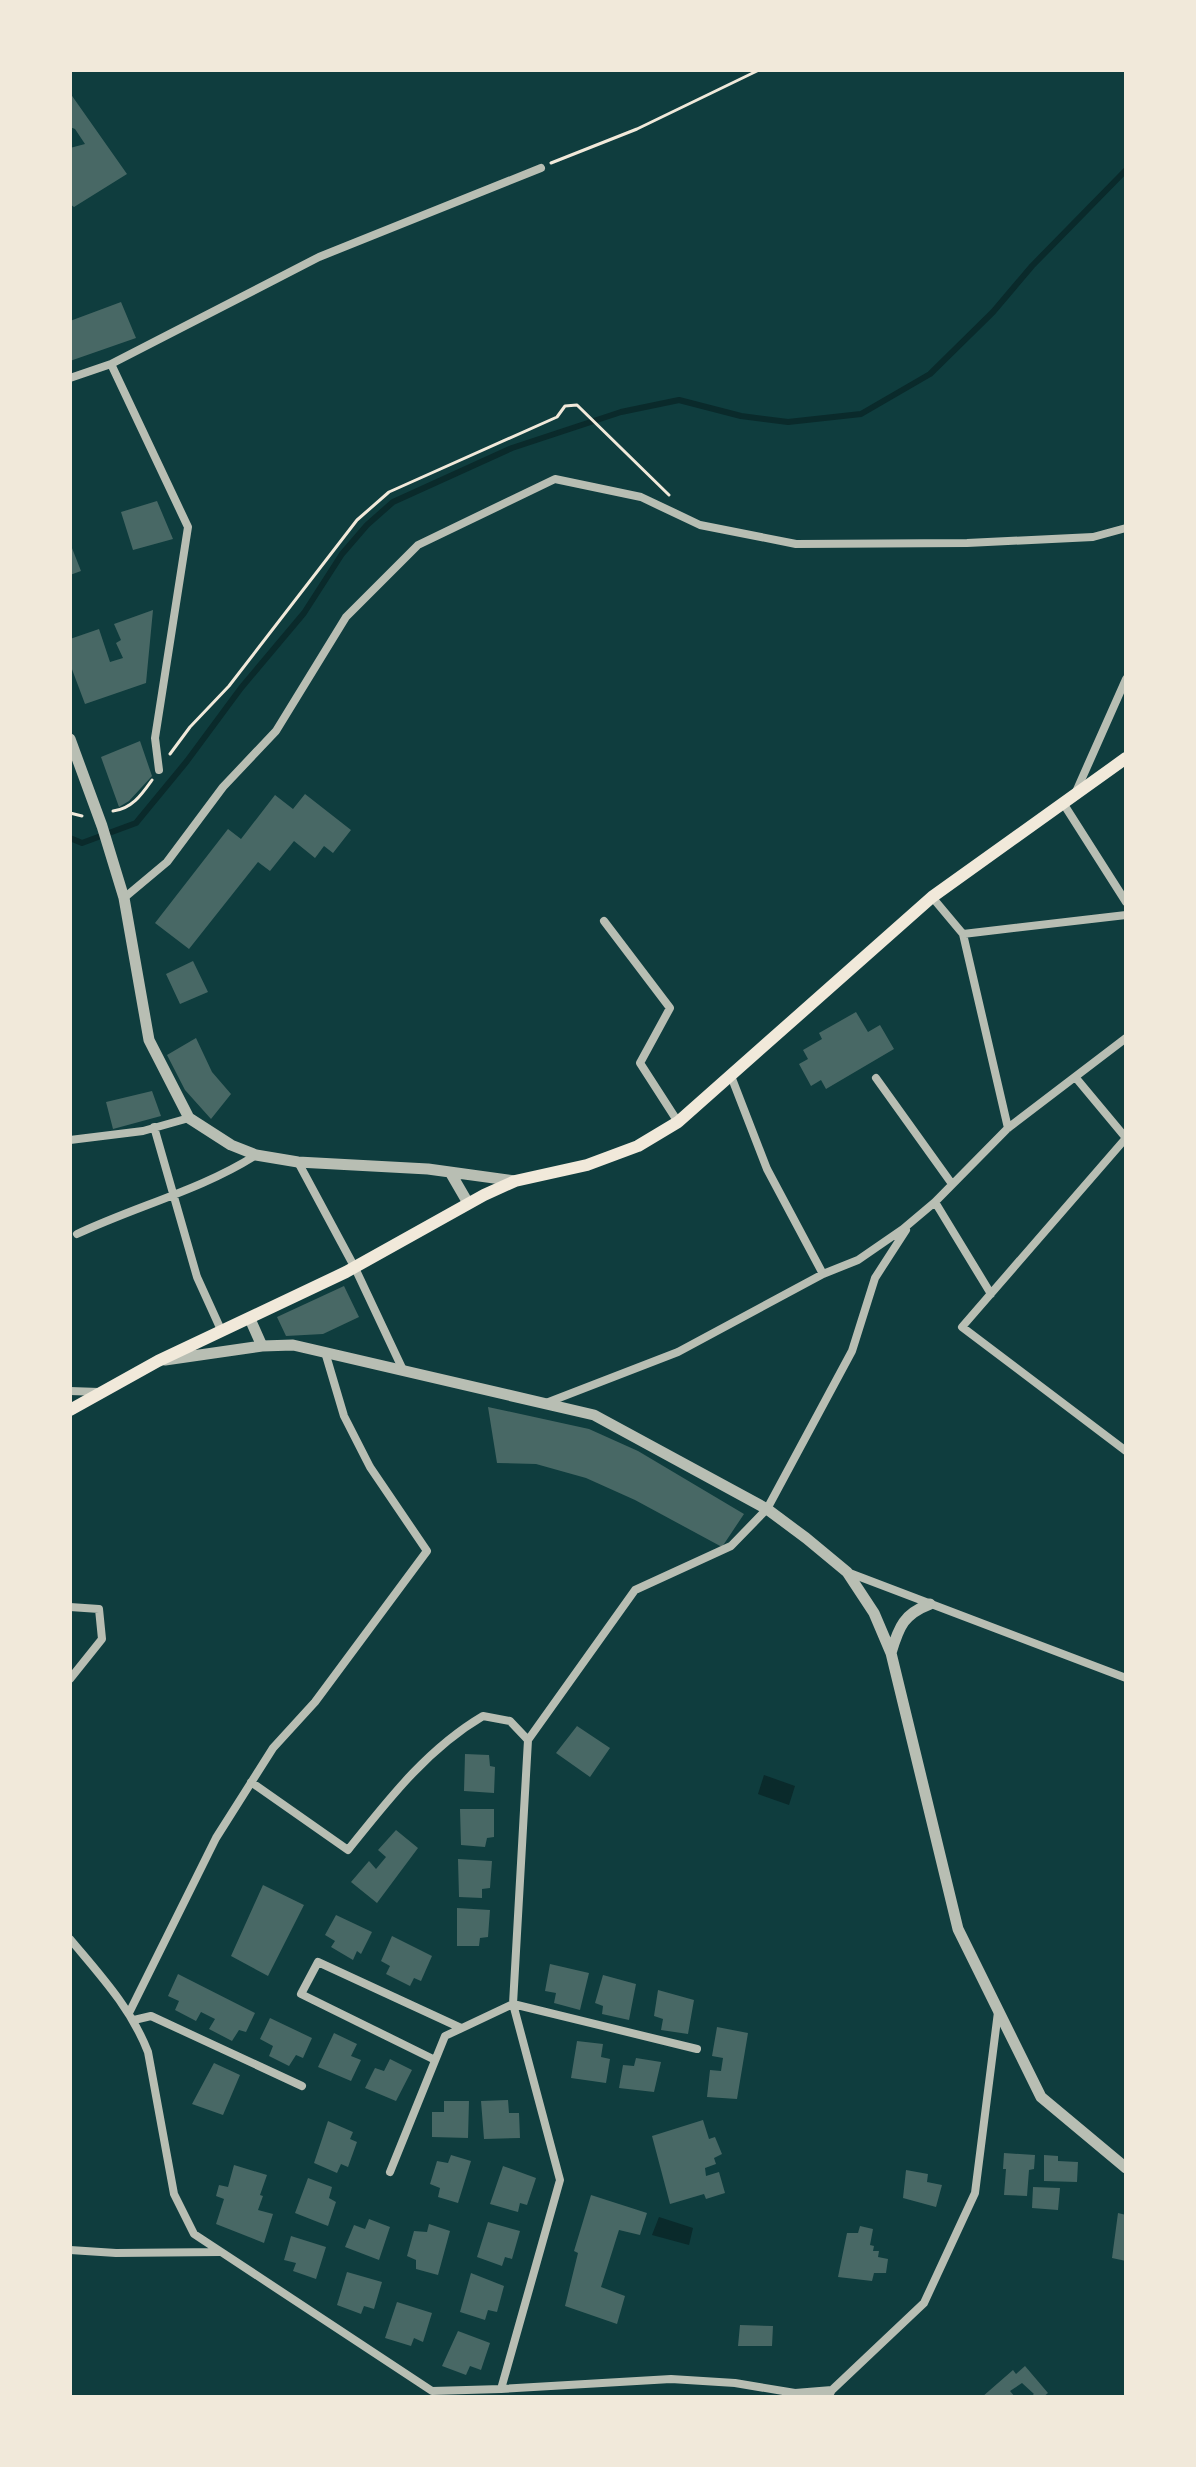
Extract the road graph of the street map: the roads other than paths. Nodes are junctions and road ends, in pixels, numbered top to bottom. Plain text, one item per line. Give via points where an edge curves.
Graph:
1 (541, 168) road end
2 (111, 364) junction
3 (70, 378) edge
4 (1126, 528) edge
5 (1126, 679) edge
6 (70, 739) edge
7 (1126, 758) edge
8 (159, 770) road end
9 (1074, 795) junction
10 (1063, 803) junction
11 (932, 897) junction
12 (124, 898) junction
13 (1126, 902) edge
14 (1126, 915) edge
15 (604, 921) dead end
16 (963, 934) junction
17 (1126, 1038) edge
18 (731, 1076) junction
19 (876, 1078) dead end
20 (1076, 1078) junction
21 (189, 1118) junction
22 (678, 1122) junction
23 (154, 1127) junction
24 (1008, 1128) junction
25 (1126, 1138) edge
26 (70, 1140) edge
27 (256, 1155) junction
28 (298, 1162) junction
29 (450, 1172) junction
30 (515, 1181) junction
31 (952, 1184) junction
32 (173, 1193) junction
33 (935, 1202) junction
34 (468, 1203) junction
35 (910, 1223) junction
36 (77, 1234) dead end
37 (355, 1268) junction
38 (823, 1274) junction
39 (991, 1294) junction
40 (250, 1319) junction
41 (222, 1332) junction
42 (262, 1346) junction
43 (325, 1352) junction
44 (158, 1361) junction
45 (403, 1370) junction
46 (70, 1391) edge
47 (100, 1392) junction
48 (546, 1404) junction
49 (70, 1410) edge
50 (1126, 1451) edge
51 (767, 1509) junction
52 (847, 1572) junction
53 (930, 1604) junction
54 (70, 1607) edge
55 (891, 1653) junction
56 (1126, 1678) edge
57 (70, 1679) edge
58 (528, 1740) junction
59 (251, 1782) junction
60 (70, 1939) edge
61 (513, 2004) junction
62 (998, 2011) junction
63 (131, 2016) junction
64 (461, 2028) junction
65 (697, 2049) dead end
66 (435, 2060) junction
67 (302, 2086) dead end
68 (1126, 2168) edge
69 (390, 2172) dead end
70 (70, 2250) edge
71 (220, 2252) junction
72 (501, 2389) junction
73 (830, 2393) edge

1 - 2 street via 319,257
2 - 3 street
2 - 8 street via 188,527 155,738
4 - 12 street via 1093,537 999,542 796,544 700,525 641,497 555,479 418,545 346,617 276,731 223,787 167,862
5 - 9 street
6 - 12 street
7 - 9 main road
9 - 10 main road
10 - 11 main road
10 - 13 street
11 - 16 street
11 - 18 main road
12 - 21 street via 149,1040
14 - 16 street
15 - 22 street via 670,1008 640,1063
16 - 24 street
17 - 20 street
18 - 22 main road
18 - 38 street via 767,1169
19 - 31 street
20 - 24 street
20 - 25 street
21 - 23 street
21 - 27 street
22 - 30 main road via 638,1146 587,1165
23 - 26 street
23 - 32 street
24 - 31 street
25 - 39 street
27 - 28 street
27 - 32 street via 228,1173
28 - 29 street
28 - 37 street
29 - 30 street
29 - 34 street
30 - 34 main road
31 - 33 street
32 - 36 street
32 - 41 street via 197,1277
33 - 35 street
33 - 39 street
34 - 37 main road
35 - 38 street via 858,1260
35 - 51 street via 875,1278 852,1351
37 - 40 main road
37 - 45 street
38 - 48 street via 678,1352
39 - 50 street via 962,1327
40 - 41 main road
40 - 42 street
41 - 44 main road
42 - 43 street
42 - 44 street
43 - 45 street
43 - 59 street via 344,1416 370,1467 427,1551
44 - 47 main road
45 - 48 street
46 - 47 street
47 - 49 main road
48 - 51 street via 594,1415
51 - 52 street
51 - 58 street via 731,1546 635,1590
52 - 53 street
52 - 55 street via 874,1613
53 - 55 street via 912,1611
53 - 56 street
54 - 57 street via 99,1609 102,1639
55 - 62 street via 958,1929
58 - 59 street via 510,1721 483,1716 454,1733 398,1788 348,1850
58 - 61 street
59 - 63 street via 216,1838
60 - 63 street
61 - 64 street
61 - 65 street
61 - 72 street via 560,2180
62 - 68 street via 1041,2097
62 - 73 street via 975,2193 924,2303
63 - 67 street via 151,2016
63 - 71 street via 148,2052 174,2194 194,2234
64 - 66 street via 445,2036
64 - 66 street via 318,1962 301,1994
66 - 69 street
70 - 71 street
71 - 72 street via 432,2391
72 - 73 street via 671,2379

